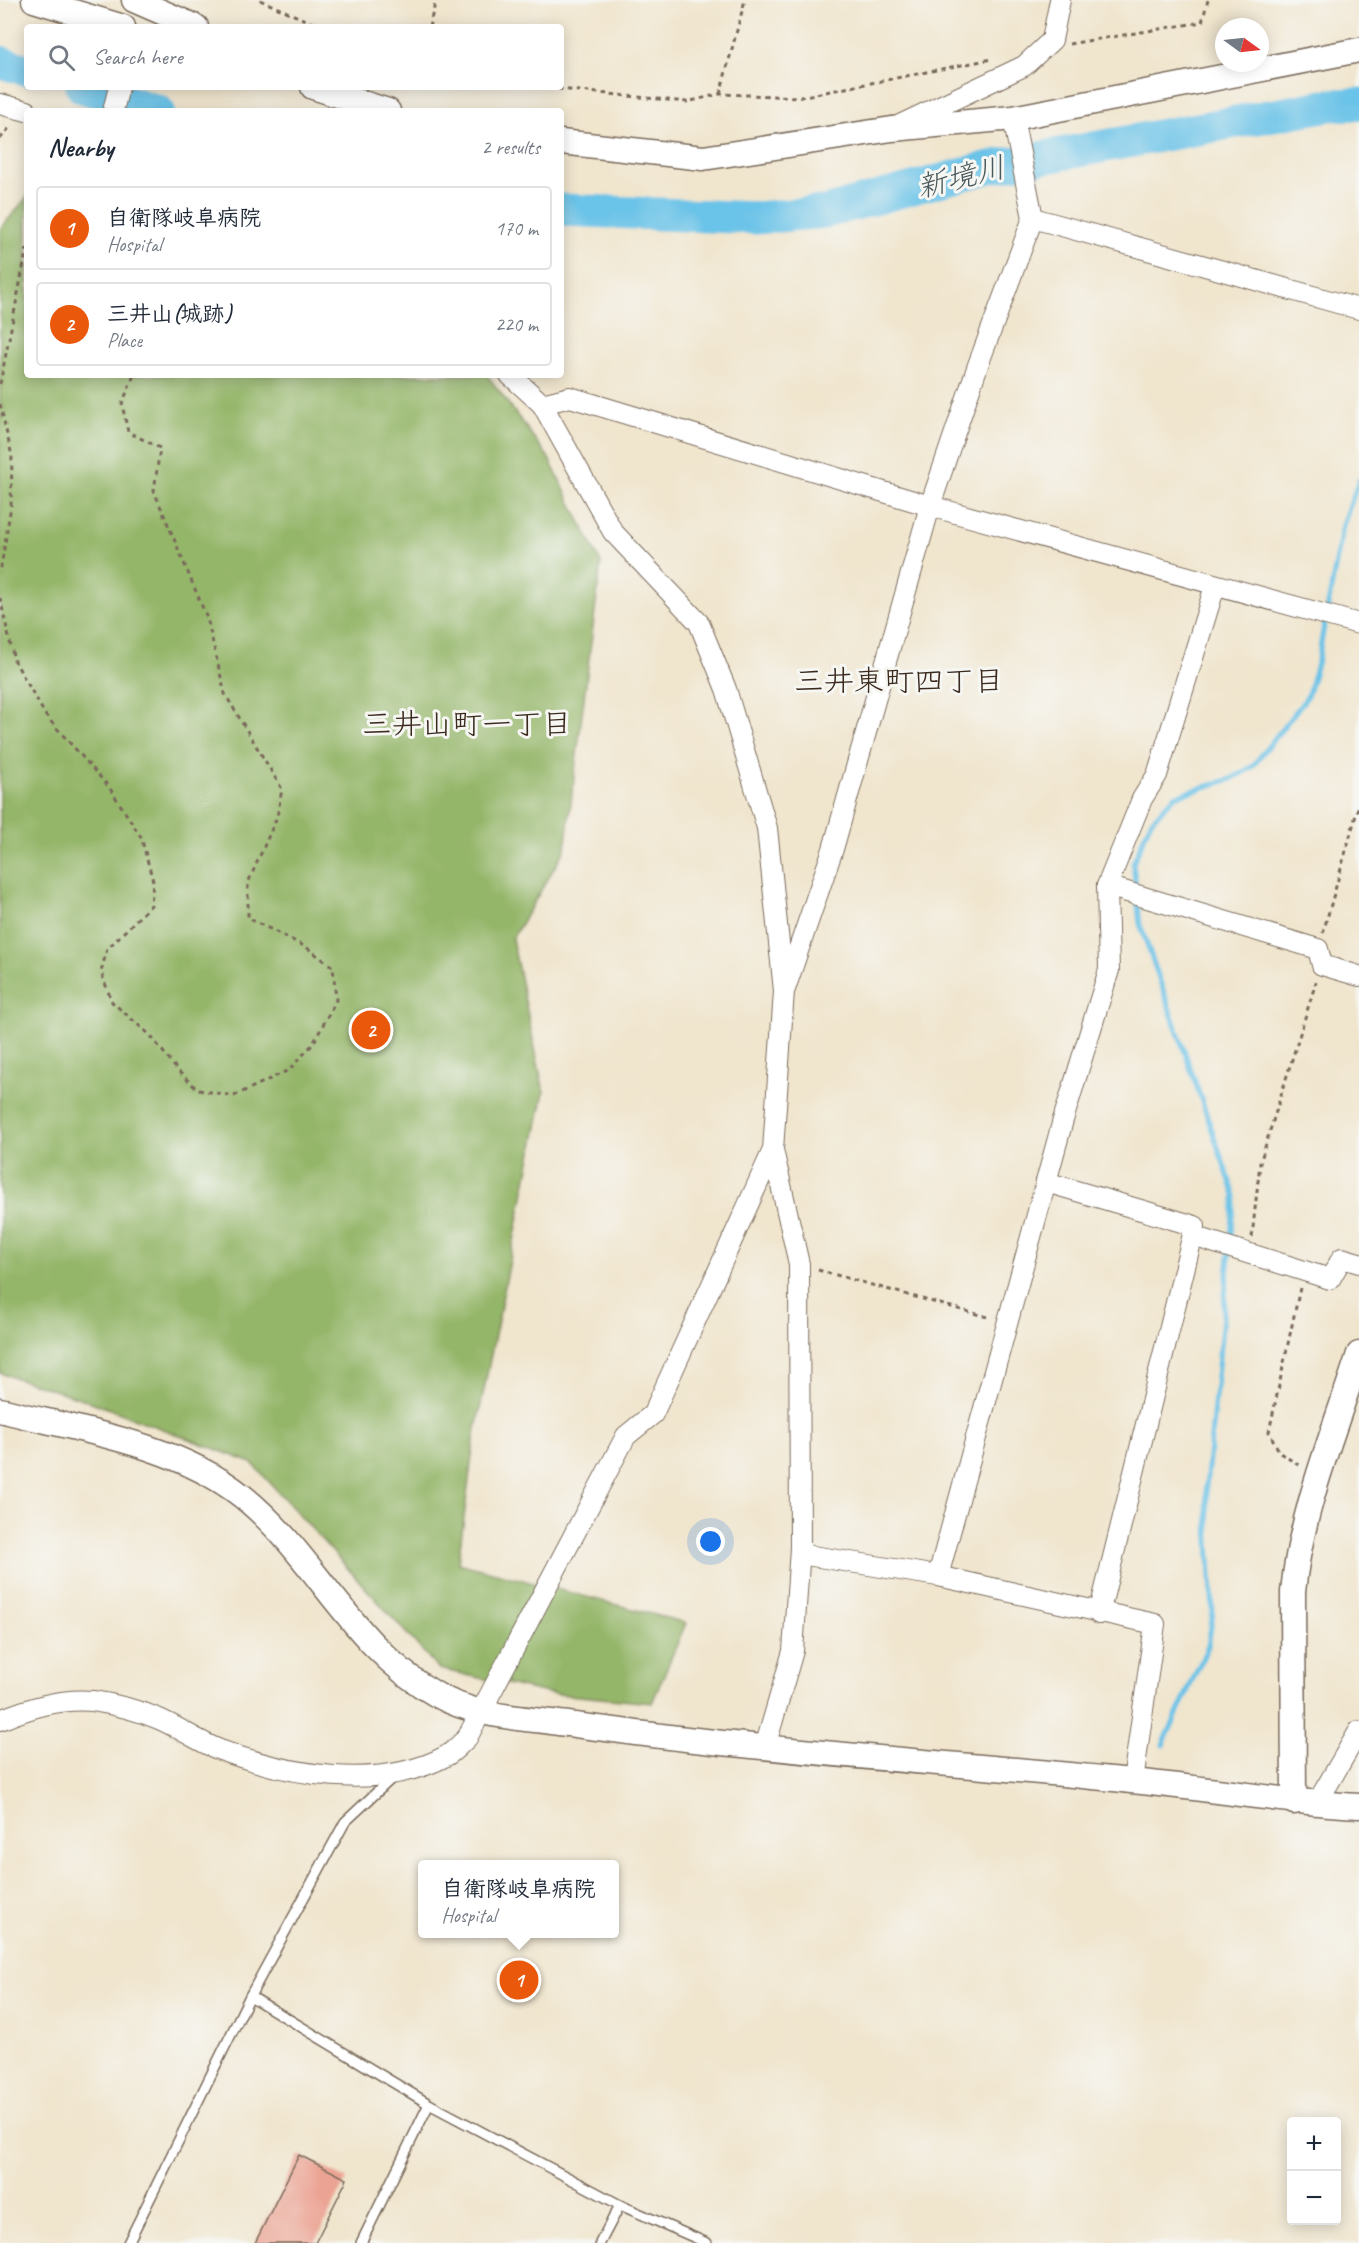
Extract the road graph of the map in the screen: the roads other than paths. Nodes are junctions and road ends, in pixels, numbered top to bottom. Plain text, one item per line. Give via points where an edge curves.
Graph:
1 (34, 0) edge
2 (134, 0) edge
3 (1060, 0) edge
4 (113, 24) edge
5 (189, 24) edge
6 (1359, 50) edge
7 (119, 90) edge
8 (323, 90) edge
9 (0, 104) edge
10 (114, 108) edge
11 (379, 108) edge
12 (24, 110) edge
13 (1015, 124) junction
14 (892, 129) junction
15 (564, 142) edge
16 (1033, 213) junction
17 (1359, 309) edge
18 (513, 378) edge
19 (543, 404) junction
20 (930, 506) junction
21 (1215, 586) junction
22 (1359, 624) edge
23 (1107, 886) junction
24 (1359, 976) edge
25 (784, 991) junction
26 (773, 1150) junction
27 (1046, 1182) junction
28 (1193, 1236) junction
29 (1359, 1263) edge
30 (1359, 1354) edge
31 (0, 1410) edge
32 (800, 1554) junction
33 (938, 1576) junction
34 (1099, 1614) junction
35 (478, 1713) junction
36 (0, 1720) edge
37 (1359, 1731) edge
38 (765, 1747) junction
39 (399, 1772) junction
40 (1133, 1781) junction
41 (1305, 1802) junction
42 (1359, 1806) edge
43 (250, 1996) junction
44 (429, 2104) junction
45 (620, 2205) junction
46 (128, 2243) edge
47 (361, 2243) edge
48 (600, 2243) edge
49 (707, 2243) edge

1 - 4 street
2 - 5 street
3 - 14 street via 1052,40 1024,66
6 - 13 street
7 - 10 street
8 - 11 street
9 - 12 street
13 - 14 street
13 - 16 street
14 - 15 street via 703,158
16 - 17 street
16 - 20 street
18 - 19 street
19 - 20 street via 570,398
19 - 25 street via 613,532 699,623 722,678 767,828
20 - 21 street
20 - 25 street via 833,849
21 - 22 street
21 - 23 street via 1157,776 1142,800
23 - 24 street via 1320,957
23 - 27 street via 1109,970
25 - 26 street
26 - 32 street via 799,1264
26 - 35 street via 653,1414 626,1436
27 - 28 street via 1195,1226
27 - 33 street
28 - 29 street via 1330,1279 1342,1257
28 - 34 street
30 - 41 street via 1305,1519 1293,1592
31 - 35 street via 139,1446 194,1465 242,1496 288,1541 359,1632 401,1670 437,1695
32 - 33 street
32 - 38 street via 794,1651
33 - 34 street
34 - 40 street via 1155,1624
35 - 38 street
35 - 39 street via 467,1738 448,1755
36 - 39 street via 27,1708 65,1701 94,1701 157,1718 219,1749 285,1769 355,1777
37 - 41 street
38 - 40 street
39 - 43 lane via 345,1822
40 - 41 street
41 - 42 street
43 - 44 lane
43 - 46 lane
44 - 45 lane
44 - 47 lane
45 - 48 lane
45 - 49 lane

